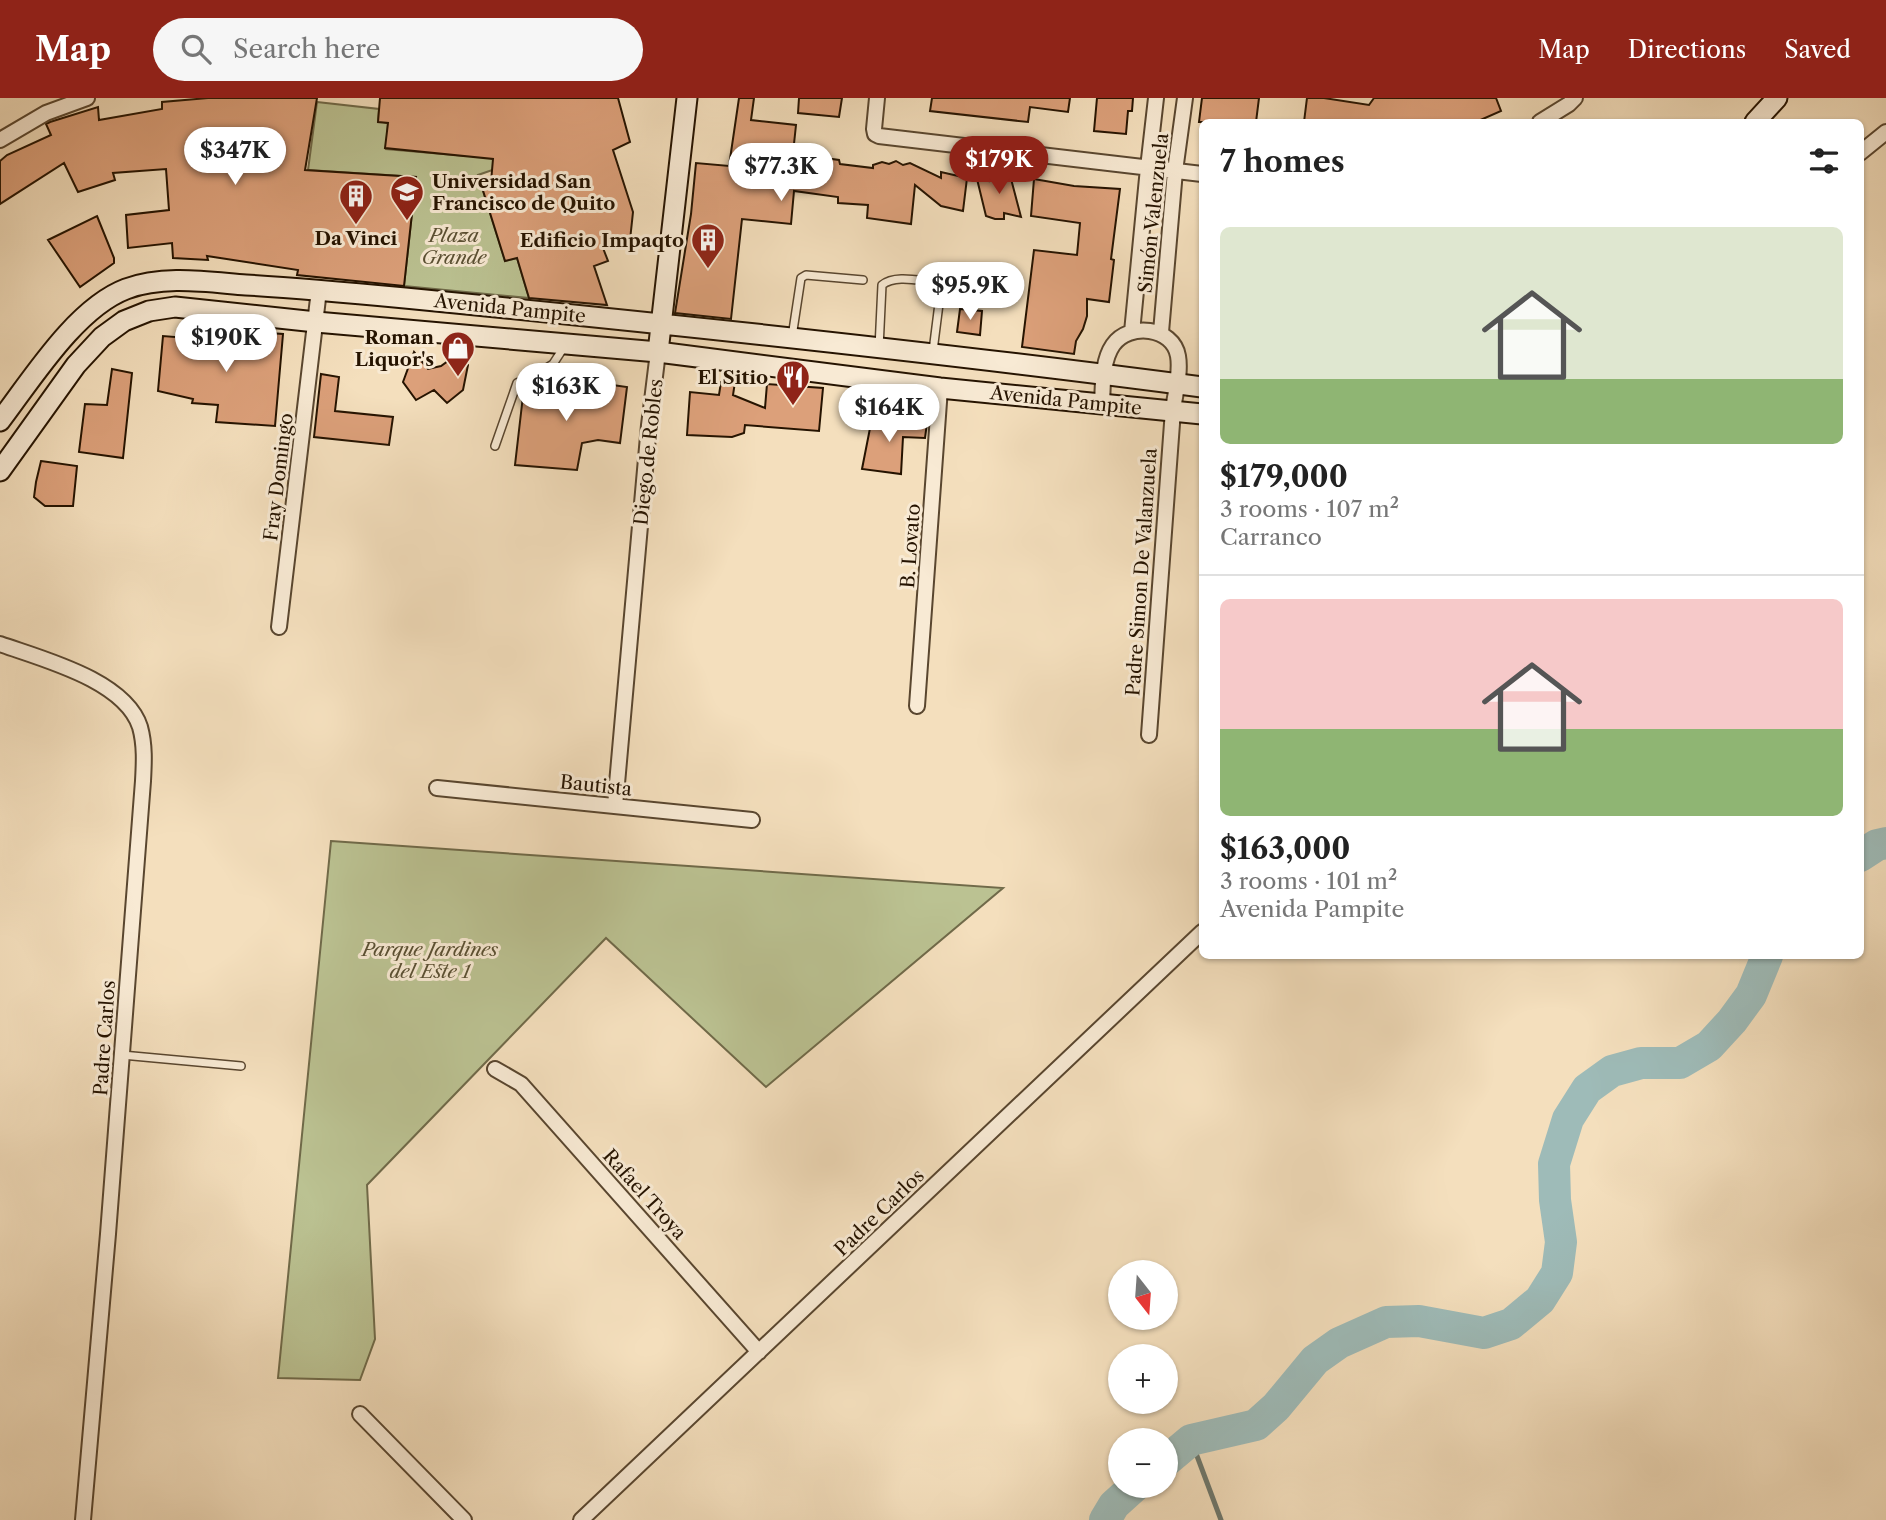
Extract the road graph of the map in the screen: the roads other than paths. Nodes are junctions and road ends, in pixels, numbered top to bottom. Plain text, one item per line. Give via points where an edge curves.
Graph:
1 (87, 98) edge
2 (687, 98) edge
3 (877, 98) edge
4 (1156, 98) edge
5 (1185, 98) edge
6 (1575, 98) edge
7 (1777, 98) edge
8 (1544, 119) edge
9 (1758, 119) edge
10 (1886, 132) edge
11 (0, 140) edge
12 (1864, 150) edge
13 (1148, 168) junction
14 (1175, 171) junction
15 (1199, 174) edge
16 (863, 280) dead end
17 (320, 290) junction
18 (316, 322) junction
19 (662, 323) junction
20 (1132, 332) junction
21 (1161, 332) junction
22 (792, 338) junction
23 (566, 344) junction
24 (879, 348) junction
25 (658, 352) junction
26 (938, 355) junction
27 (1104, 375) junction
28 (1177, 384) junction
29 (1199, 387) edge
30 (940, 388) junction
31 (1102, 404) junction
32 (1173, 411) junction
33 (1199, 414) edge
34 (0, 421) edge
35 (495, 446) dead end
36 (0, 471) edge
37 (279, 627) dead end
38 (0, 644) edge
39 (917, 706) dead end
40 (1149, 735) dead end
41 (437, 788) dead end
42 (615, 806) junction
43 (752, 820) dead end
44 (1199, 935) edge
45 (122, 1055) junction
46 (241, 1066) dead end
47 (495, 1069) dead end
48 (759, 1352) junction
49 (360, 1414) dead end
50 (83, 1520) edge
51 (464, 1520) edge
52 (581, 1520) edge

1 - 11 street via 46,113
2 - 19 street, Diego de Robles
3 - 13 street via 874,129 879,136
4 - 13 street, Simón Valenzuela
5 - 14 street, Simón Valenzuela
6 - 8 street
7 - 9 street
10 - 12 street
13 - 14 street
13 - 20 street, Simón Valenzuela
14 - 15 street
14 - 21 street, Simón Valenzuela
16 - 22 lane via 801,278
17 - 18 street, Fray Domingo
17 - 19 street, Avenida Pampite
17 - 34 street, Avenida Pampite via 182,280 125,289 71,328
18 - 23 street, Avenida Pampite
18 - 36 street, Avenida Pampite via 175,307 124,321 76,365
18 - 37 street, Fray Domingo
19 - 22 street, Avenida Pampite
19 - 25 street, Diego de Robles
20 - 21 street
20 - 27 street via 1113,344
21 - 28 street via 1178,355
22 - 24 street, Avenida Pampite
23 - 25 street, Avenida Pampite
23 - 35 lane via 553,363 517,383
24 - 26 street, Avenida Pampite
24 - 26 lane via 882,285 896,279 936,282 941,288
25 - 30 street, Avenida Pampite
25 - 42 street, Diego de Robles
26 - 27 street, Avenida Pampite
26 - 30 street
27 - 28 street, Avenida Pampite
27 - 31 street
28 - 29 street, Avenida Pampite
28 - 32 street
30 - 31 street, Avenida Pampite
30 - 39 street, B. Lovato
31 - 32 street, Avenida Pampite
32 - 33 street, Avenida Pampite
32 - 40 street, Padre Simon De Valanzuela
38 - 45 street, Padre Carlos via 103,685 127,705 139,724 143,781
41 - 42 street, Bautista
42 - 43 street, Bautista
44 - 48 street, Padre Carlos
45 - 46 lane
45 - 50 street, Padre Carlos
47 - 48 street, Rafael Troya via 521,1084
48 - 52 street, Padre Carlos
49 - 51 street

